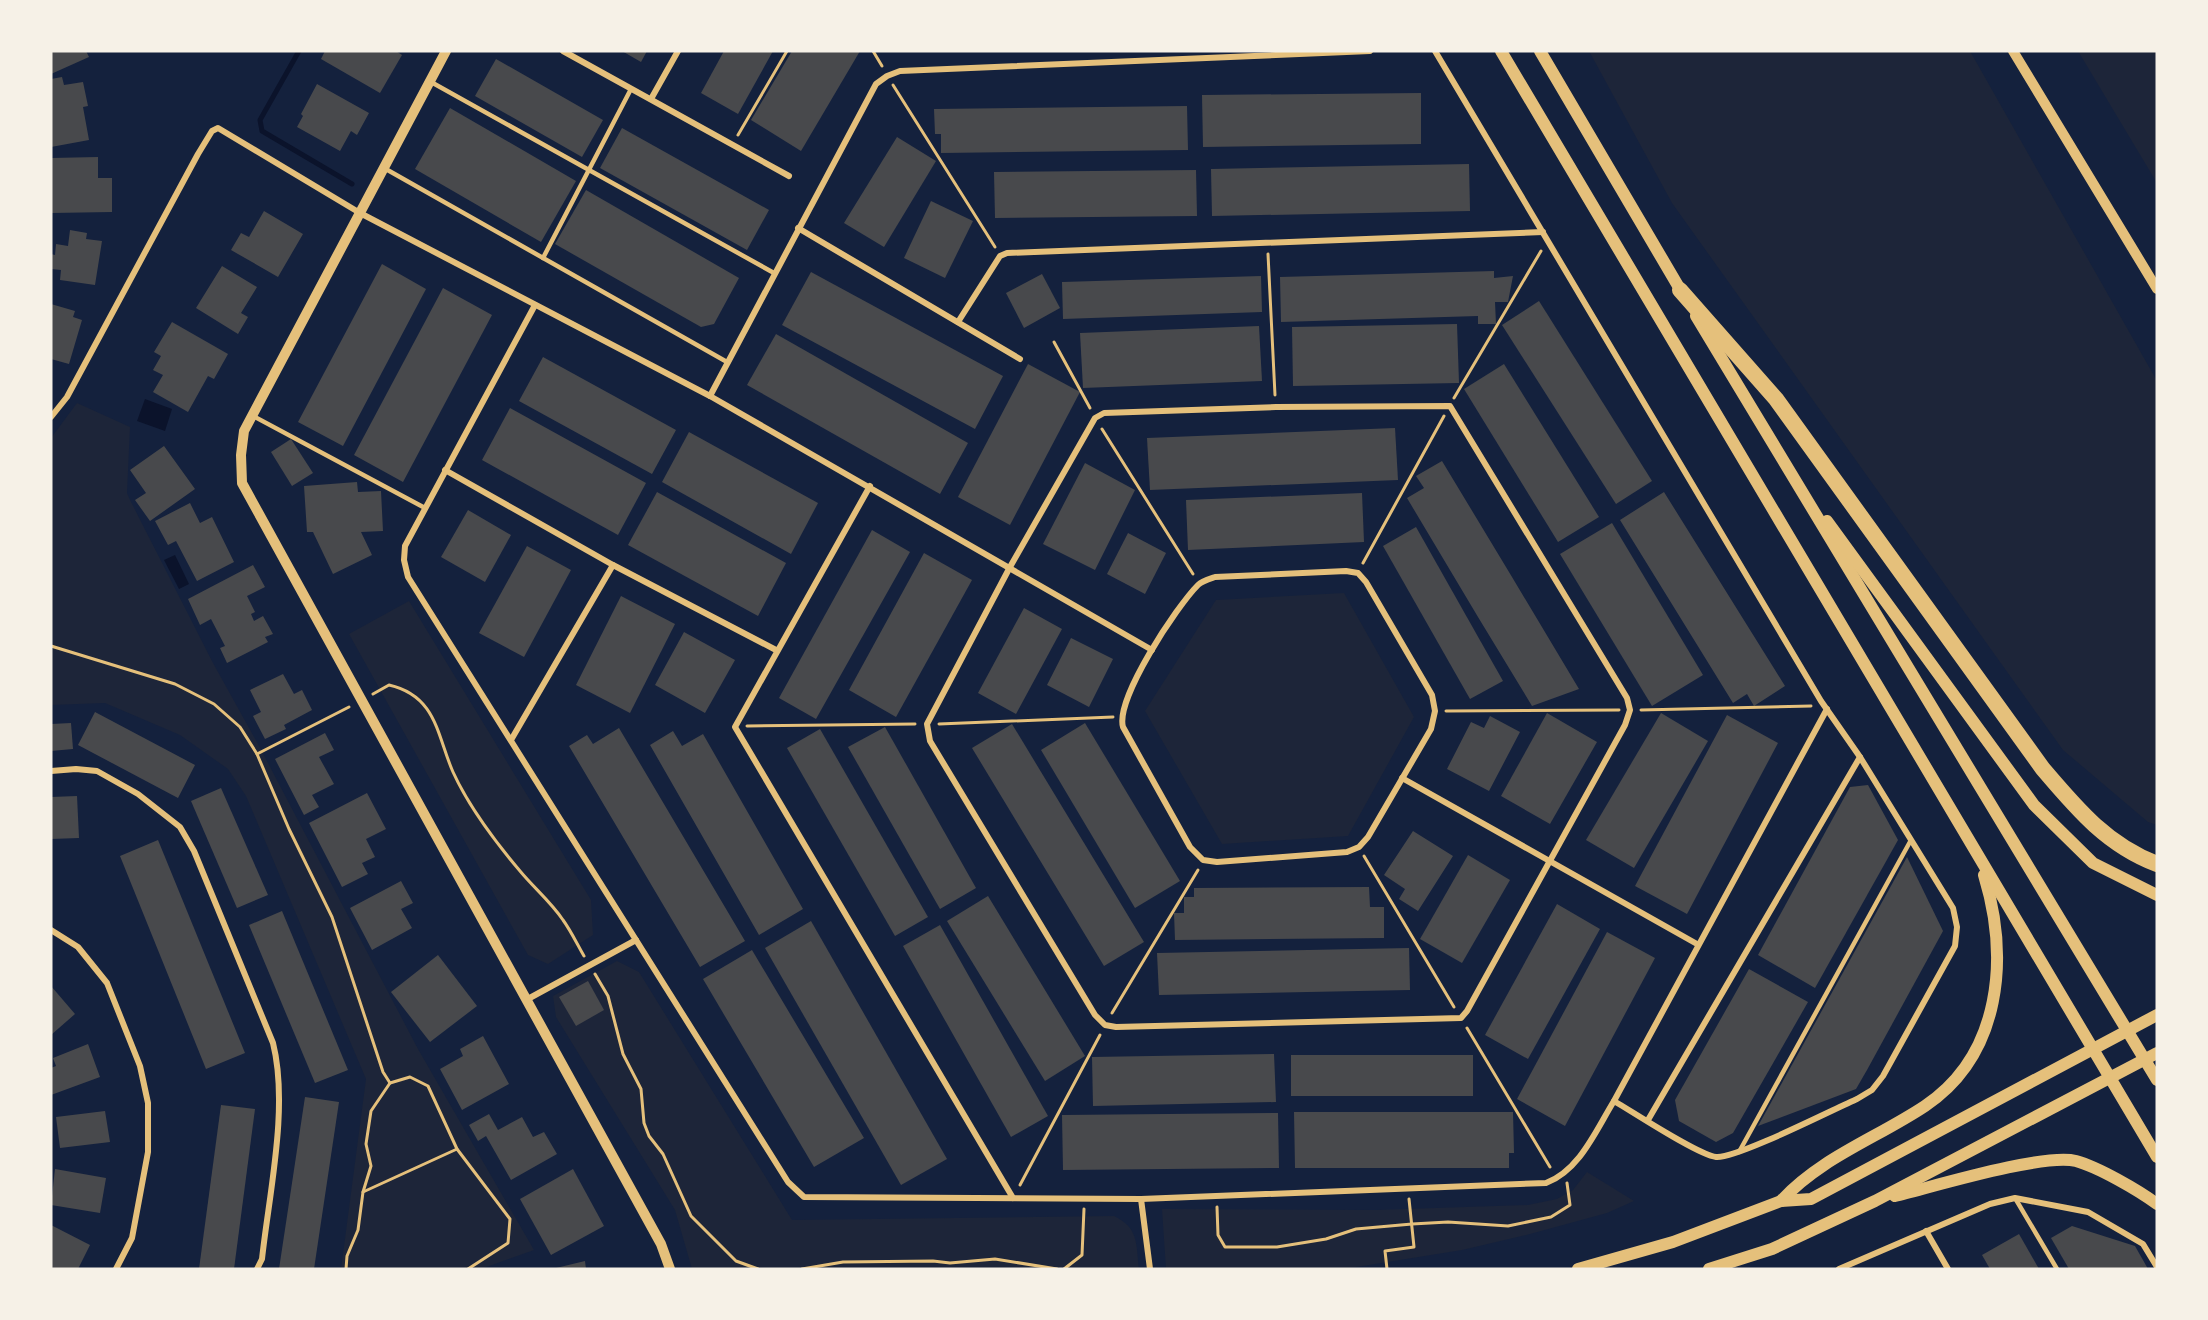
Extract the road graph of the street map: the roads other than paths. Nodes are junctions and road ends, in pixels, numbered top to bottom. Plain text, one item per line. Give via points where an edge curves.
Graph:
1 (446, 51) edge
2 (563, 51) edge
3 (678, 51) edge
4 (1370, 51) edge
5 (1435, 51) edge
6 (1501, 51) edge
7 (1540, 51) edge
8 (2013, 51) edge
9 (429, 81) junction
10 (631, 89) junction
11 (651, 99) junction
12 (383, 167) junction
13 (589, 170) junction
14 (789, 176) dead end
15 (360, 213) junction
16 (798, 228) junction
17 (1543, 232) junction
18 (543, 258) junction
19 (774, 273) junction
20 (2157, 289) edge
21 (1680, 290) junction
22 (535, 305) junction
23 (958, 322) junction
24 (1020, 359) dead end
25 (727, 362) junction
26 (710, 396) junction
27 (252, 416) junction
28 (51, 417) edge
29 (1777, 453) junction
30 (445, 470) junction
31 (870, 486) junction
32 (425, 508) junction
33 (613, 565) junction
34 (1010, 567) junction
35 (776, 650) junction
36 (1152, 650) junction
37 (1827, 710) junction
38 (511, 740) junction
39 (1860, 757) junction
40 (51, 771) edge
41 (1402, 778) junction
42 (1911, 840) junction
43 (1979, 857) junction
44 (1550, 863) junction
45 (2157, 864) edge
46 (2157, 895) edge
47 (51, 930) edge
48 (636, 940) junction
49 (1697, 944) junction
50 (525, 1000) junction
51 (2157, 1015) edge
52 (2157, 1053) edge
53 (2157, 1080) edge
54 (1614, 1101) junction
55 (1648, 1120) junction
56 (1739, 1152) junction
57 (2157, 1157) edge
58 (1013, 1198) junction
59 (2015, 1198) junction
60 (1141, 1199) junction
61 (1781, 1201) junction
62 (1875, 1201) junction
63 (2157, 1204) edge
64 (1926, 1231) junction
65 (2157, 1267) edge
66 (116, 1269) edge
67 (257, 1269) edge
68 (670, 1269) edge
69 (1150, 1269) edge
70 (1578, 1269) edge
71 (1709, 1269) edge
72 (1839, 1269) edge
73 (1948, 1269) edge
74 (2057, 1269) edge

1 - 9 street
2 - 10 street
3 - 11 street
4 - 16 street via 900,72 887,76 876,84
5 - 17 street
6 - 43 main road
7 - 21 main road
8 - 20 street
9 - 12 street
9 - 13 lane
10 - 11 street
10 - 13 lane
11 - 14 street
12 - 15 street
12 - 18 lane
13 - 18 lane
13 - 19 lane
15 - 22 street
15 - 27 street
15 - 28 street via 218,128 212,131 67,397
16 - 19 street
16 - 23 street
17 - 23 street via 1007,253 1000,256
17 - 37 street
18 - 25 lane
19 - 25 street
21 - 29 main road
21 - 45 highway via 1776,399 2043,769 2082,815 2114,843
22 - 26 street
22 - 30 street
23 - 24 street
25 - 26 street
26 - 31 street
27 - 32 lane
27 - 50 street via 244,431 242,483
29 - 46 main road via 2034,805 2093,863
29 - 53 main road
30 - 32 street
30 - 33 street
31 - 34 street
31 - 35 street
32 - 38 street via 405,546 408,577
33 - 35 street
33 - 38 street
34 - 36 street
34 - 44 street via 1095,418 1104,413 1450,406 1627,698 1630,710 1626,725
34 - 44 street via 927,724 930,741 1095,1015 1105,1025 1461,1018
35 - 58 street via 735,727
36 - 41 street via 1199,583 1215,578 1358,573 1432,694 1435,711 1431,729
36 - 41 street via 1120,717 1190,847 1203,860 1347,852 1368,837
37 - 39 street
37 - 49 street
38 - 48 street
39 - 42 street
39 - 55 street
40 - 67 street via 97,771 138,794 180,827 207,883 273,1043 279,1073 280,1101 262,1259
41 - 44 street
42 - 56 lane
42 - 56 street via 1953,908 1955,946 1872,1090
43 - 57 main road
43 - 61 main road via 1996,926 1998,980 1988,1028 1965,1068 1952,1085 1926,1106 1801,1179
44 - 49 street
47 - 66 street via 78,947 107,983 140,1066 148,1103 148,1152 132,1238
48 - 50 street
48 - 58 street via 788,1182 804,1197
49 - 54 street
50 - 68 street via 661,1244
51 - 61 main road via 1811,1199
52 - 62 main road
54 - 55 street
54 - 60 street via 1577,1160 1566,1172 1546,1183
55 - 56 street via 1716,1157
58 - 60 street
59 - 64 street via 1990,1204
59 - 65 street via 2088,1212 2143,1244
59 - 74 lane
60 - 69 street
61 - 70 main road via 1673,1242
62 - 63 main road via 2031,1163 2075,1161
62 - 71 main road via 1772,1249
64 - 72 street
64 - 73 street

